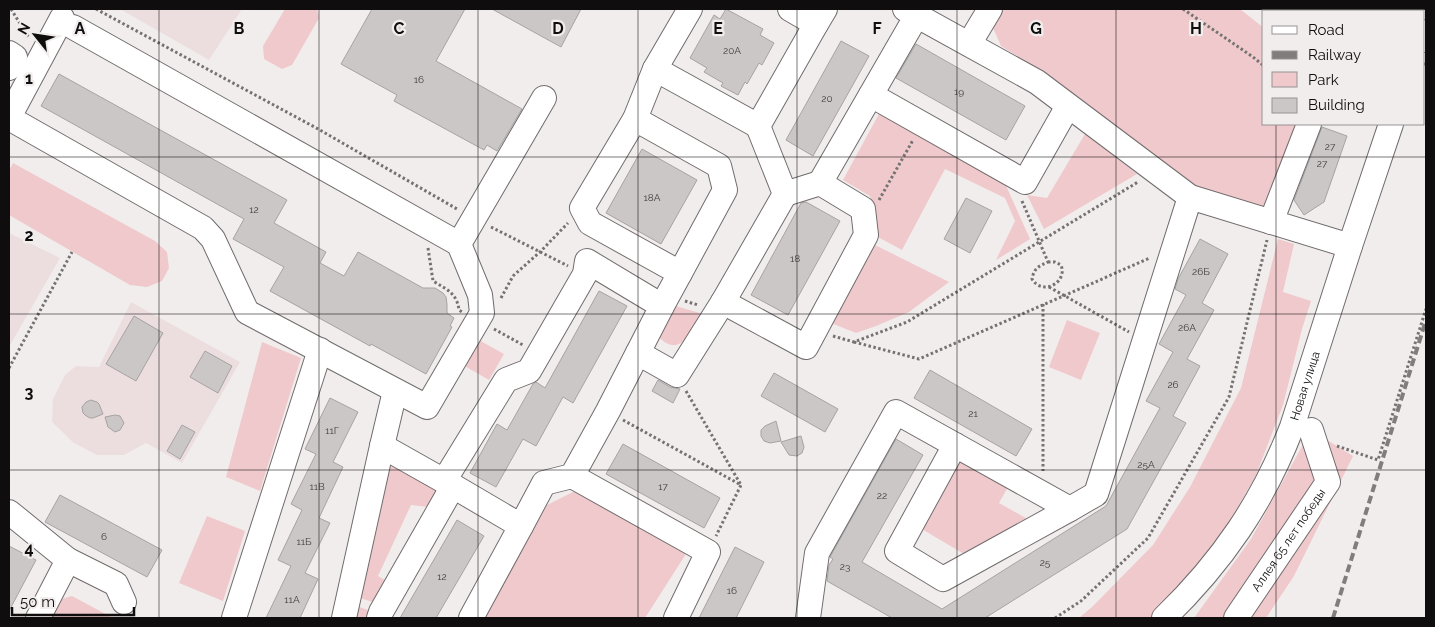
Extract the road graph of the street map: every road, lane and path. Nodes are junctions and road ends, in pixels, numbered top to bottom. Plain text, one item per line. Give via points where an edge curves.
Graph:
1 (10, 9) edge
2 (96, 9) edge
3 (690, 9) edge
4 (790, 9) edge
5 (990, 9) edge
6 (1183, 9) edge
7 (911, 12) edge
8 (821, 16) edge
9 (969, 44) junction
10 (9, 53) edge
11 (40, 58) junction
12 (1262, 64) edge
13 (9, 68) edge
14 (655, 69) junction
15 (871, 95) junction
16 (544, 98) dead end
17 (1068, 106) junction
18 (9, 117) edge
19 (635, 119) junction
20 (922, 124) junction
21 (1309, 125) edge
22 (1391, 125) edge
23 (758, 126) junction
24 (1156, 171) junction
25 (1009, 173) junction
26 (820, 183) junction
27 (785, 194) junction
28 (1190, 197) junction
29 (863, 209) junction
30 (586, 216) junction
31 (474, 218) junction
32 (1272, 222) junction
33 (1040, 242) junction
34 (459, 244) junction
35 (1350, 246) junction
36 (428, 247) dead end
37 (1175, 247) junction
38 (541, 251) junction
39 (72, 252) dead end
40 (1048, 262) junction
41 (586, 267) junction
42 (680, 273) junction
43 (1049, 287) junction
44 (1063, 296) junction
45 (499, 300) dead end
46 (664, 301) junction
47 (1043, 304) junction
48 (720, 307) junction
49 (1426, 309) edge
50 (478, 320) junction
51 (815, 332) junction
52 (1145, 341) junction
53 (854, 342) junction
54 (320, 350) junction
55 (638, 353) junction
56 (539, 354) junction
57 (9, 368) edge
58 (677, 375) junction
59 (395, 391) junction
60 (608, 411) junction
61 (1312, 434) joint
62 (954, 445) junction
63 (382, 446) junction
64 (572, 476) junction
65 (448, 484) junction
66 (741, 485) junction
67 (1043, 494) junction
68 (1070, 509) junction
69 (9, 512) edge
70 (521, 526) junction
71 (708, 552) junction
72 (68, 560) junction
73 (124, 602) dead end
74 (346, 608) edge
75 (380, 615) edge
76 (38, 618) edge
77 (234, 618) edge
78 (470, 618) edge
79 (676, 618) edge
80 (808, 618) edge
81 (1055, 618) edge
82 (1164, 618) edge
83 (1236, 618) edge

1 - 11 path
2 - 31 path
3 - 14 street
4 - 8 street
5 - 9 street
6 - 12 path
7 - 9 street
7 - 15 street
8 - 23 street
9 - 17 street via 1037,82
10 - 13 street via 15,57
11 - 18 street
11 - 34 street via 68,23
14 - 19 street
14 - 23 street
15 - 20 street
15 - 26 street
16 - 31 street
17 - 24 street
17 - 25 street via 1026,182
18 - 54 street via 203,228 213,239 248,312
19 - 30 street
19 - 42 street via 719,166 725,190
20 - 25 street
20 - 29 path via 873,210
21 - 32 street
22 - 35 street, Новая улица
23 - 27 street
24 - 28 street
24 - 33 path
25 - 33 path
26 - 27 street
26 - 29 street
27 - 48 street
28 - 32 street
28 - 37 street
29 - 51 street via 866,235
30 - 38 path
30 - 41 street
30 - 42 street
31 - 34 street
31 - 38 path
32 - 35 street
32 - 81 path via 1229,397 1148,538 1081,601
33 - 40 path
33 - 53 path via 907,322
34 - 50 street via 480,295 482,313
35 - 82 street, Новая улица via 1280,457 1249,516 1227,548
36 - 50 path via 433,281 450,291 458,302 459,310
37 - 44 path
37 - 52 street
38 - 41 path
38 - 45 path via 513,276
39 - 57 path
40 - 43 path via 1061,265 1063,271 1062,278
40 - 43 path via 1034,272 1032,279 1042,288
41 - 46 street
41 - 56 street
42 - 46 street
43 - 44 path
44 - 47 path
44 - 52 path
46 - 48 path
46 - 55 street
47 - 53 path via 919,359
47 - 67 path
48 - 51 street via 806,347
48 - 58 street
49 - 61 path via 1378,460
50 - 56 path
50 - 59 street via 427,407
51 - 53 path
52 - 68 street via 1096,494
54 - 59 street
54 - 77 street
55 - 58 street
55 - 60 street
56 - 65 street via 529,371 506,380
58 - 66 path
59 - 63 street
60 - 64 street
60 - 66 path
61 - 83 street, Аллея 65 лет победы via 1328,482
62 - 67 street
62 - 68 street via 897,552 943,579
62 - 80 street via 896,412 818,553
63 - 65 street
63 - 74 street
64 - 70 street via 544,483
64 - 71 street
65 - 70 street
65 - 75 street
66 - 71 path
67 - 68 street
69 - 72 street
70 - 78 street
71 - 79 street
72 - 73 street via 116,584
72 - 76 street
74 - 75 street

